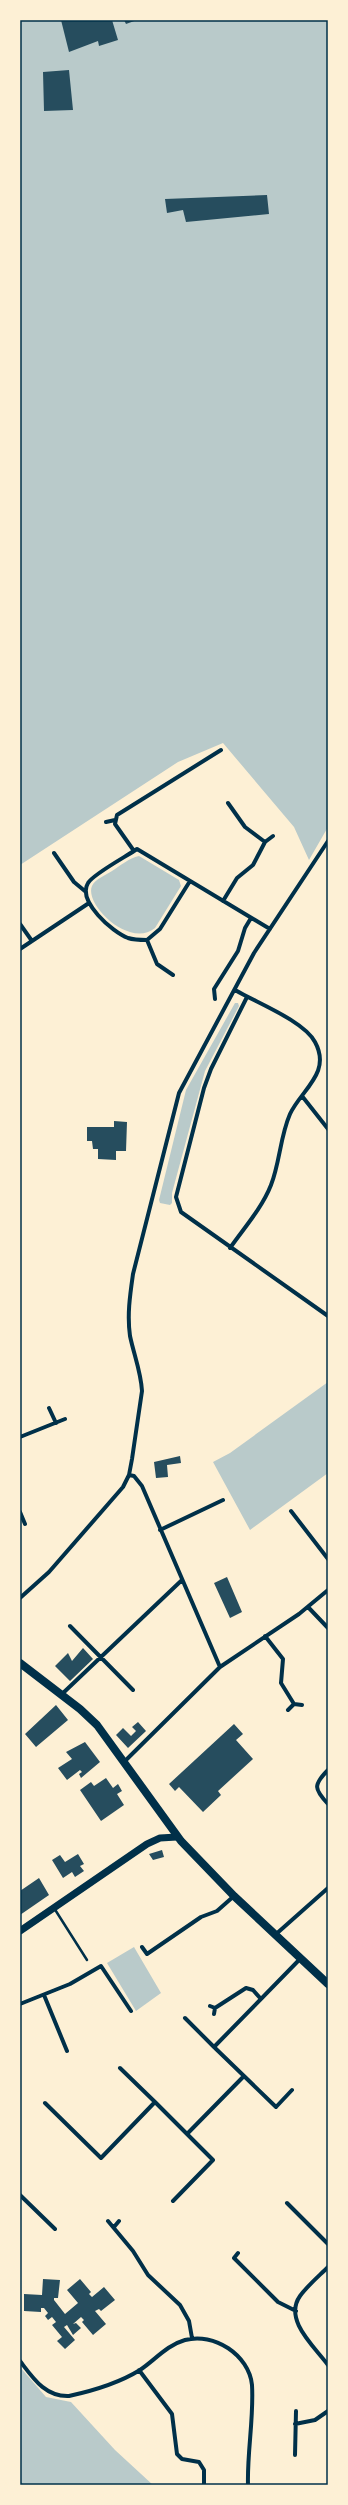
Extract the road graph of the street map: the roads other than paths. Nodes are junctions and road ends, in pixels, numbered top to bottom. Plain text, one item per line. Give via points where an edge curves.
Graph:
1 (221, 750) dead end
2 (228, 803) dead end
3 (115, 820) junction
4 (106, 822) dead end
5 (273, 836) dead end
6 (328, 841) edge
7 (265, 842) junction
8 (134, 851) junction
9 (54, 853) dead end
10 (190, 881) junction
11 (86, 892) junction
12 (223, 901) junction
13 (90, 903) junction
14 (251, 918) junction
15 (20, 924) edge
16 (270, 930) junction
17 (147, 940) junction
18 (32, 941) junction
19 (20, 949) edge
20 (173, 975) dead end
21 (235, 990) junction
22 (247, 997) junction
23 (215, 999) dead end
24 (302, 1096) junction
25 (328, 1128) edge
26 (230, 1248) junction
27 (328, 1316) edge
28 (49, 1408) dead end
29 (65, 1419) dead end
30 (56, 1423) junction
31 (20, 1438) edge
32 (129, 1475) junction
33 (223, 1500) dead end
34 (291, 1511) dead end
35 (20, 1512) edge
36 (25, 1524) dead end
37 (160, 1530) junction
38 (328, 1559) edge
39 (182, 1580) junction
40 (328, 1590) edge
41 (20, 1598) edge
42 (308, 1607) junction
43 (70, 1626) dead end
44 (328, 1628) edge
45 (265, 1636) junction
46 (101, 1657) junction
47 (20, 1663) edge
48 (220, 1667) junction
49 (133, 1690) dead end
50 (62, 1694) junction
51 (294, 1704) junction
52 (302, 1705) dead end
53 (288, 1710) dead end
54 (125, 1761) junction
55 (328, 1770) edge
56 (327, 1800) edge
57 (177, 1837) junction
58 (328, 1888) edge
59 (234, 1896) junction
60 (54, 1908) junction
61 (20, 1931) edge
62 (274, 1935) junction
63 (142, 1947) dead end
64 (300, 1959) junction
65 (87, 1960) dead end
66 (328, 1984) edge
67 (44, 1995) junction
68 (261, 1999) junction
69 (20, 2004) edge
70 (210, 2006) dead end
71 (215, 2008) junction
72 (131, 2011) dead end
73 (214, 2014) dead end
74 (184, 2018) dead end
75 (214, 2047) junction
76 (67, 2051) dead end
77 (120, 2068) dead end
78 (244, 2076) junction
79 (292, 2090) dead end
80 (155, 2102) junction
81 (45, 2103) dead end
82 (187, 2134) junction
83 (20, 2195) edge
84 (173, 2201) dead end
85 (287, 2203) dead end
86 (108, 2221) dead end
87 (119, 2221) dead end
88 (114, 2226) junction
89 (56, 2228) dead end
90 (328, 2244) edge
91 (238, 2253) dead end
92 (328, 2267) edge
93 (296, 2312) junction
94 (192, 2338) junction
95 (20, 2361) edge
96 (328, 2365) edge
97 (139, 2370) junction
98 (296, 2410) dead end
99 (328, 2411) edge
100 (295, 2424) junction
101 (295, 2455) dead end
102 (204, 2485) edge
103 (248, 2485) edge

1 - 3 street via 119,813
2 - 7 street via 245,827
3 - 4 street
3 - 8 street
5 - 7 street
6 - 16 street
7 - 12 street via 253,865 237,878
8 - 10 street via 137,849
8 - 11 street via 89,880
9 - 11 street via 74,882
10 - 12 street
10 - 17 street via 160,929
11 - 13 street
12 - 14 street
13 - 17 street via 116,931 129,938
13 - 18 street
14 - 16 street
14 - 23 street via 238,951 214,989
15 - 18 street
16 - 21 street via 254,953
17 - 20 street via 157,964
18 - 19 street
21 - 22 street
21 - 32 street via 179,1093 133,1274 128,1318 130,1336 142,1379 142,1391
22 - 24 street via 306,1030 316,1043 320,1058 319,1073
22 - 26 street via 211,1069 197,1108 176,1197 178,1209
24 - 25 street
24 - 26 street via 286,1124 271,1184
26 - 27 street
28 - 30 street
29 - 30 street
30 - 31 street
32 - 37 street via 134,1476 142,1486
32 - 41 street via 114,1498 59,1561
33 - 37 street
34 - 38 street
35 - 36 street
37 - 39 street
39 - 46 street
39 - 48 street
40 - 42 street
42 - 44 street
42 - 45 street
43 - 46 street
45 - 48 street
45 - 51 street via 283,1659 281,1683
46 - 49 street
46 - 50 street
47 - 50 main road
48 - 54 street
50 - 54 main road via 97,1725
51 - 52 street
51 - 53 street
54 - 57 main road via 143,1791
55 - 56 street via 318,1780 317,1785 319,1794
57 - 59 main road
57 - 60 street via 155,1840
58 - 62 street
59 - 62 main road
59 - 63 street via 217,1911 201,1918 147,1954
60 - 61 street
60 - 65 lane
62 - 64 main road
64 - 66 main road
64 - 68 street
67 - 69 street
67 - 72 street via 101,1966
67 - 76 street
68 - 71 street via 253,1990 246,1988
68 - 75 street
70 - 71 street
71 - 73 street
74 - 75 street
75 - 78 street
77 - 80 street
78 - 79 street via 276,2108
78 - 82 street
80 - 81 street via 101,2158
80 - 82 street
82 - 84 street via 213,2160
83 - 89 street
85 - 90 street
86 - 88 street
87 - 88 street
88 - 94 street via 148,2275 180,2305 188,2320
91 - 93 street via 234,2258 278,2302
92 - 93 street via 300,2296
93 - 96 street via 306,2337
94 - 97 street via 170,2346
94 - 103 street via 213,2340 227,2347 245,2365 250,2375 252,2385
95 - 97 street via 43,2388 61,2396 97,2388
97 - 102 street via 172,2414 176,2454 182,2459 199,2462 204,2470
98 - 100 street
99 - 100 street via 315,2420
100 - 101 street

